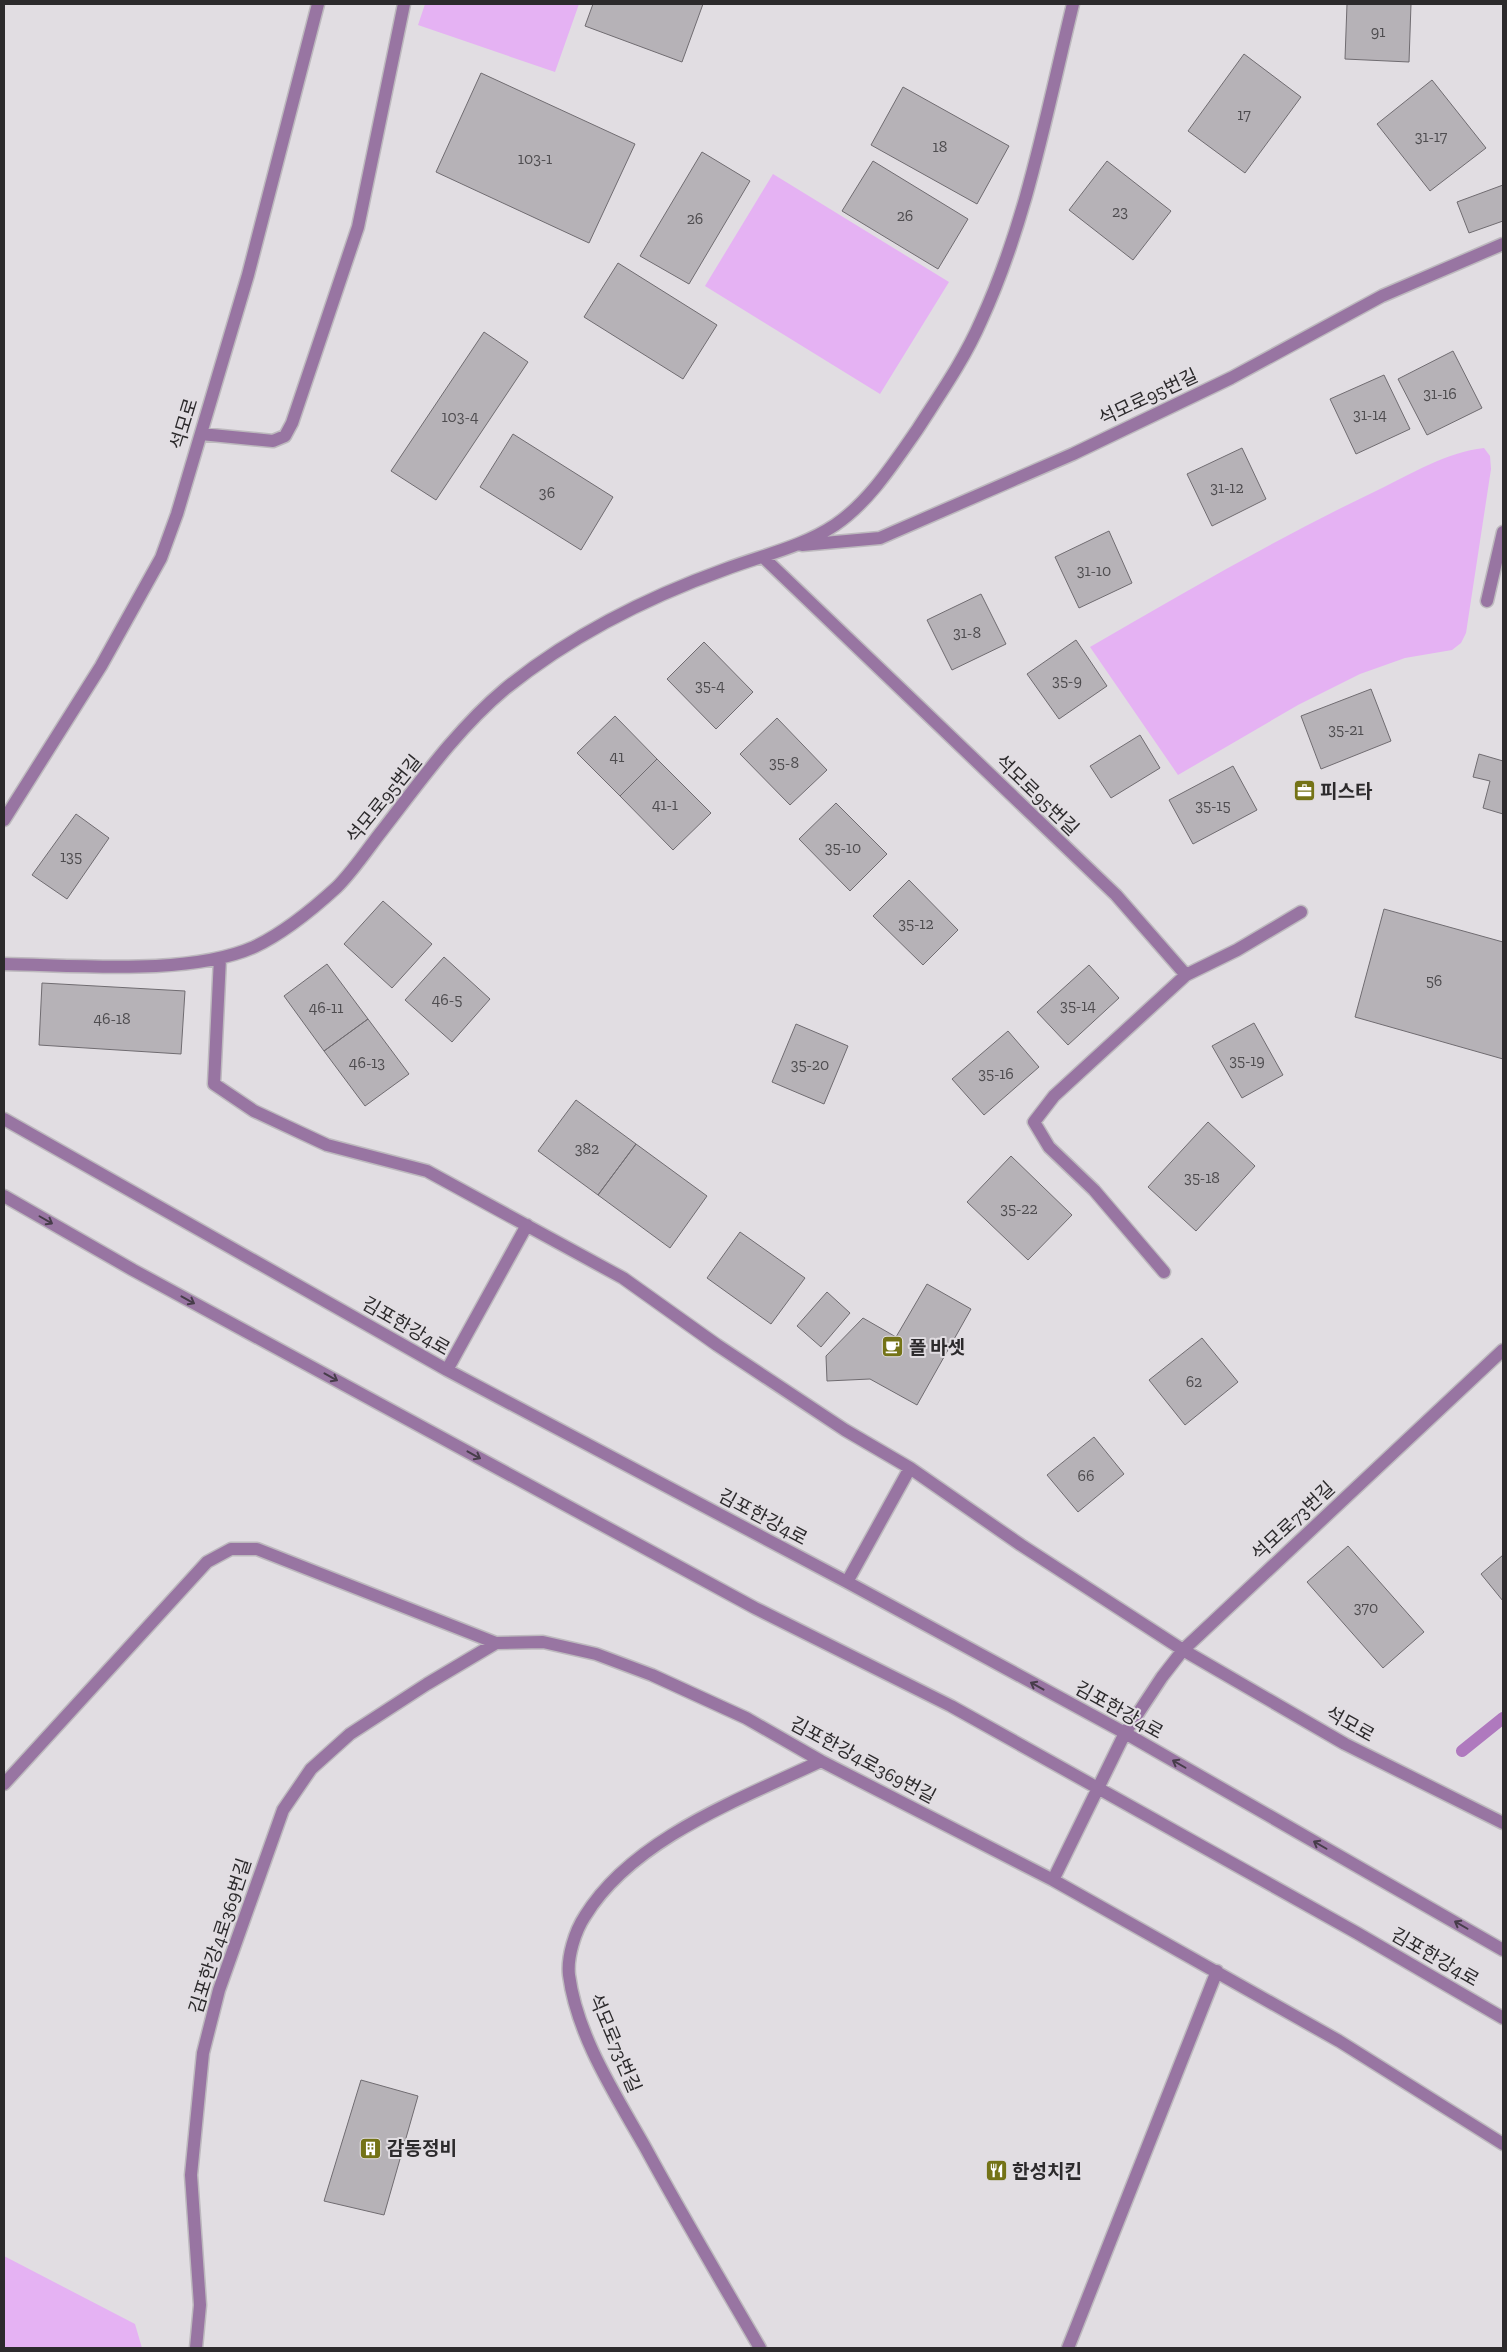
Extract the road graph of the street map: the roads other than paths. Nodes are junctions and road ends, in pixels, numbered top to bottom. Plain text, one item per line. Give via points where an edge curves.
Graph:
1 (318, 4) edge
2 (404, 4) edge
3 (1073, 4) edge
4 (1503, 244) edge
5 (201, 434) junction
6 (1503, 532) edge
7 (795, 546) junction
8 (763, 557) junction
9 (1487, 601) dead end
10 (4, 820) edge
11 (1300, 912) dead end
12 (220, 958) junction
13 (4, 964) edge
14 (1186, 975) junction
15 (4, 1119) edge
16 (4, 1196) edge
17 (528, 1225) junction
18 (1164, 1272) dead end
19 (1503, 1350) edge
20 (447, 1370) junction
21 (910, 1468) junction
22 (847, 1582) junction
23 (496, 1643) junction
24 (1183, 1650) junction
25 (1124, 1734) junction
26 (820, 1761) junction
27 (4, 1784) edge
28 (1098, 1788) junction
29 (1503, 1823) edge
30 (1053, 1880) junction
31 (1503, 1950) edge
32 (1217, 1971) junction
33 (1503, 2018) edge
34 (1503, 2144) edge
35 (196, 2348) edge
36 (760, 2348) edge
37 (1068, 2348) edge

1 - 5 street, 석모로 via 248,275
2 - 5 street via 358,227 292,423 285,436 273,441
3 - 7 street, 석모로95번길 via 1026,200 982,320 954,374 867,497 835,525
4 - 7 street, 석모로95번길 via 1382,296 1232,378 1073,454 880,538
5 - 10 street, 석모로 via 161,558 101,666
6 - 9 street
7 - 8 street, 석모로95번길
8 - 12 street, 석모로95번길 via 724,569 631,609 566,647 505,690 461,733 339,885 285,929 253,947
8 - 14 street, 석모로95번길 via 1116,895
11 - 14 street via 1237,950
12 - 13 street, 석모로95번길 via 157,966
12 - 17 street, 석모로 via 214,1084 254,1111 327,1145 427,1171
14 - 18 street via 1054,1096 1034,1122 1049,1147 1094,1190
15 - 20 street, 김포한강4로
16 -> 28 street, 김포한강4로 via 142,1275 755,1608 950,1706
17 - 20 street
17 - 21 street, 석모로 via 623,1278 797,1398
19 - 24 street, 석모로73번길
20 - 22 street, 김포한강4로
21 - 22 street
21 - 24 street, 석모로
25 -> 22 street, 김포한강4로
23 - 26 street, 김포한강4로369번길 via 543,1642 596,1654 746,1718
23 - 27 street, 김포한강4로369번길 via 257,1549 231,1549 207,1562
23 - 35 street, 김포한강4로369번길 via 350,1734 311,1769 283,1810 219,1990 203,2053 191,2175 200,2305
24 - 25 street, 석모로73번길
24 - 29 street, 석모로 via 1345,1744
25 - 28 street
31 -> 25 street, 김포한강4로
26 - 30 street, 김포한강4로369번길
26 - 36 street, 석모로73번길 via 699,1820 632,1864 584,1917 574,1942 569,1973 578,2014 597,2058
28 - 30 street
28 - 33 street, 김포한강4로
30 - 32 street, 김포한강4로369번길
32 - 34 street, 김포한강4로369번길 via 1339,2041
32 - 37 street

